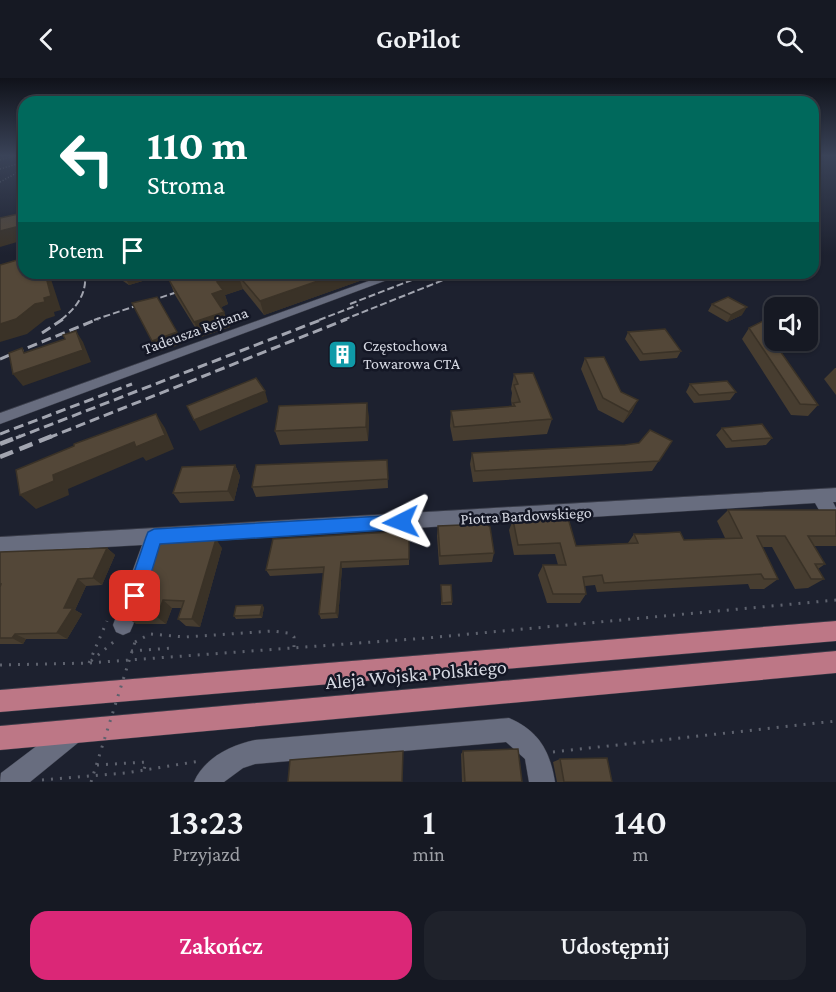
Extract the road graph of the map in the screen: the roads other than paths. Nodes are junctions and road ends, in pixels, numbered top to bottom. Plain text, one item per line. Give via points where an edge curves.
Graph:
1 (385, 279) edge
2 (0, 419) edge
3 (828, 496) edge
4 (836, 523) edge
5 (154, 537) junction
6 (0, 545) edge
7 (116, 621) road end
8 (836, 631) edge
9 (836, 662) edge
10 (0, 701) edge
11 (75, 731) junction
12 (0, 738) edge
13 (209, 771) edge
14 (22, 781) edge
15 (542, 782) edge

1 - 2 street, Tadeusza Rejtana
3 - 4 street
3 - 5 street, Piotra Bardowskiego
5 - 6 street, Piotra Bardowskiego
5 - 7 street
8 - 10 main road, Aleja Wojska Polskiego
9 - 11 main road, Aleja Wojska Polskiego
11 - 12 main road, Aleja Wojska Polskiego
11 - 14 street
13 - 15 street via 255,752 509,730 528,741 538,753

